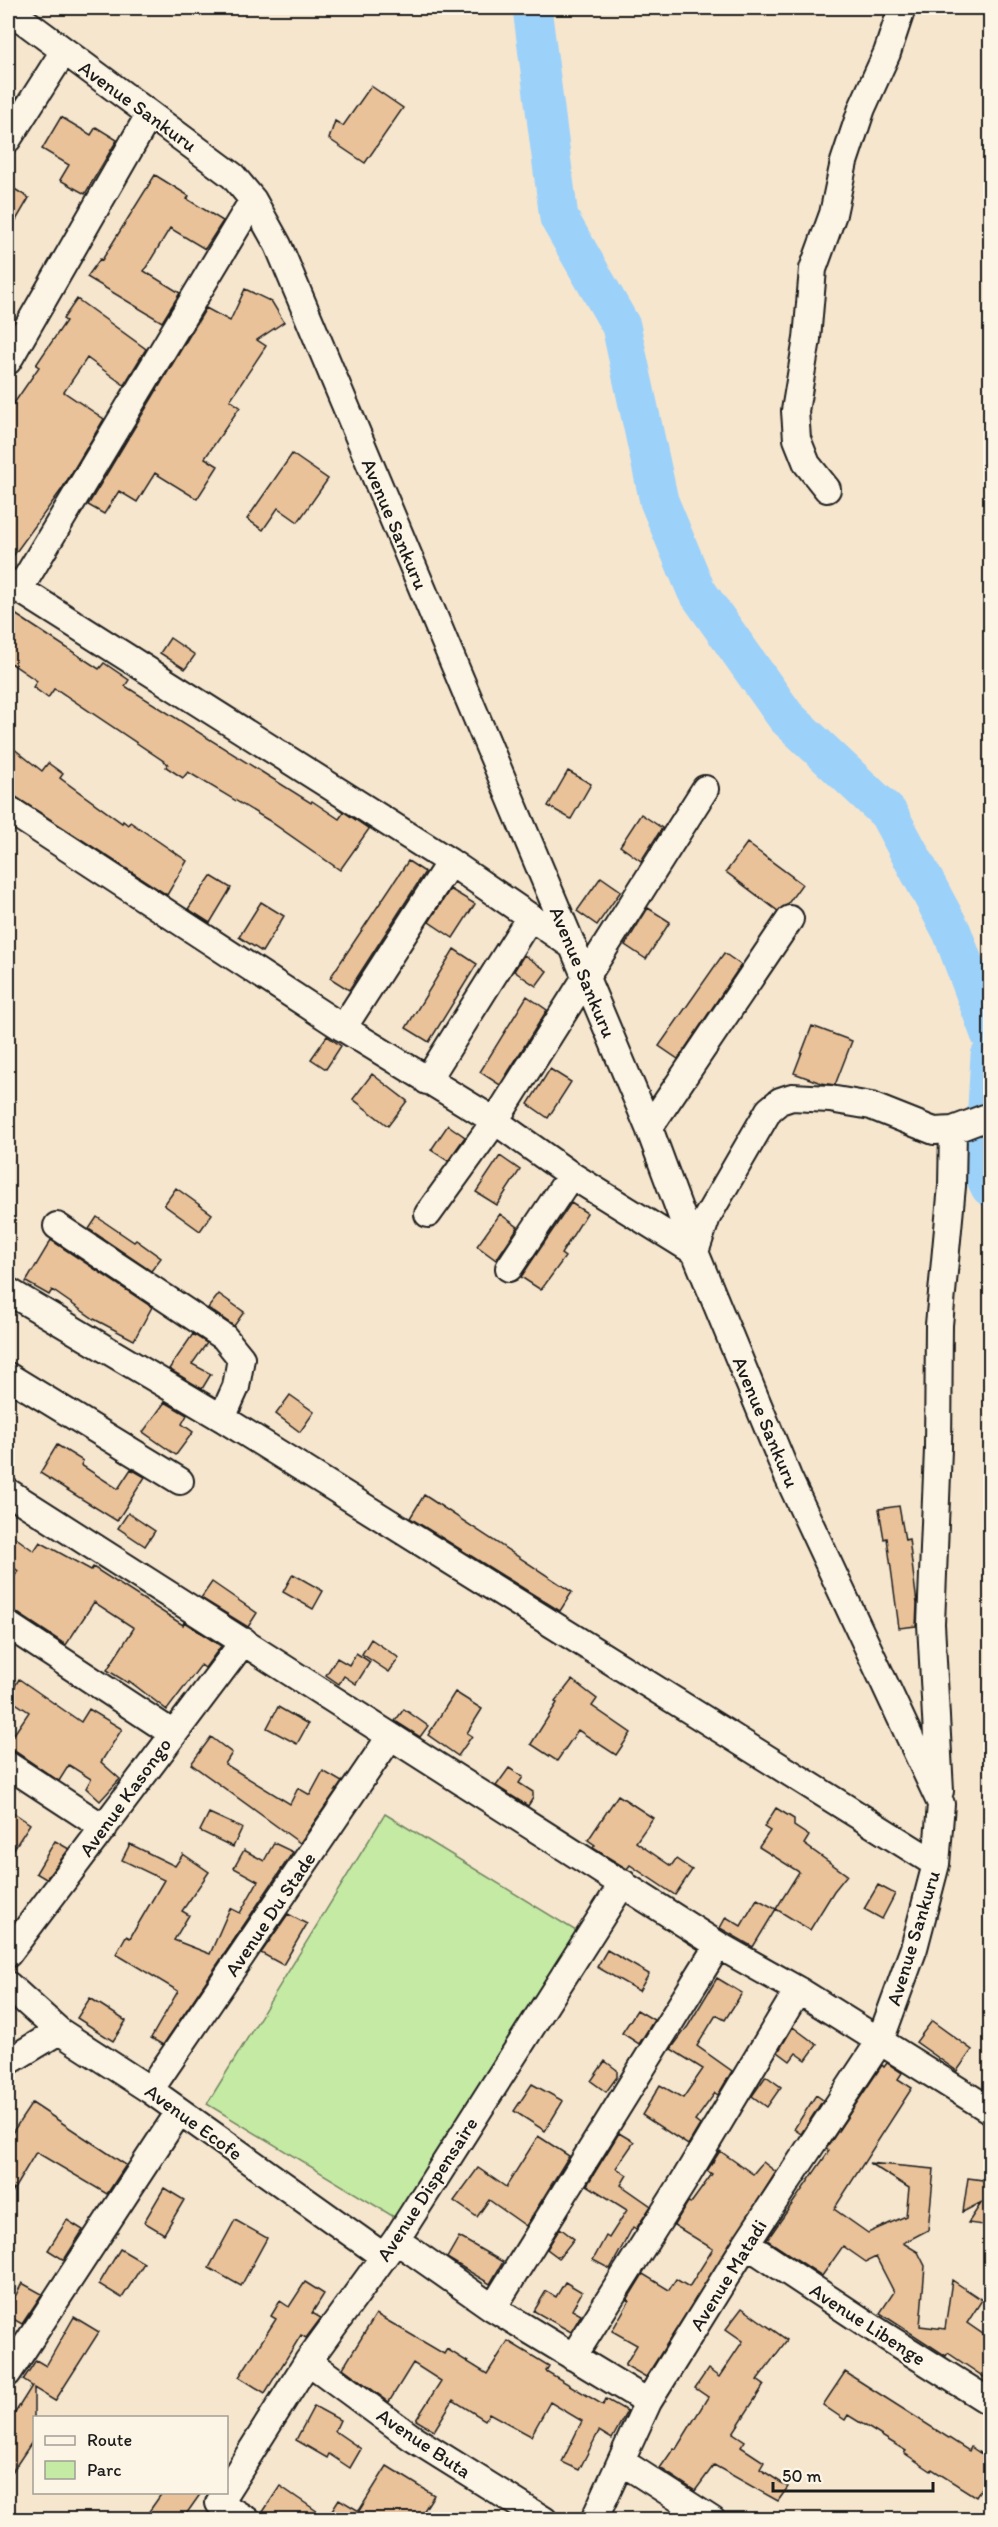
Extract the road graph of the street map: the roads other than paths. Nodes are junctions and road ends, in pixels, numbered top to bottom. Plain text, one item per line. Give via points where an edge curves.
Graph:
1 (902, 8) edge
2 (8, 9) edge
3 (64, 51) junction
4 (149, 115) junction
5 (8, 139) edge
6 (253, 200) junction
7 (8, 361) edge
8 (827, 489) dead end
9 (13, 586) edge
10 (705, 789) dead end
11 (8, 809) edge
12 (450, 862) junction
13 (530, 917) junction
14 (790, 919) dead end
15 (571, 945) junction
16 (586, 979) junction
17 (343, 1028) junction
18 (427, 1081) junction
19 (990, 1116) edge
20 (495, 1121) junction
21 (649, 1128) junction
22 (953, 1130) junction
23 (571, 1175) junction
24 (428, 1214) dead end
25 (57, 1226) dead end
26 (695, 1252) junction
27 (509, 1268) dead end
28 (8, 1291) edge
29 (8, 1376) edge
30 (222, 1418) junction
31 (180, 1481) dead end
32 (8, 1492) edge
33 (8, 1625) edge
34 (244, 1641) junction
35 (172, 1733) junction
36 (390, 1737) junction
37 (8, 1765) edge
38 (941, 1804) junction
39 (104, 1828) junction
40 (936, 1864) junction
41 (623, 1883) junction
42 (718, 1945) junction
43 (8, 1954) edge
44 (8, 1985) edge
45 (798, 1990) junction
46 (59, 2031) junction
47 (880, 2041) junction
48 (8, 2062) edge
49 (150, 2090) junction
50 (990, 2110) edge
51 (179, 2112) junction
52 (746, 2244) junction
53 (390, 2248) junction
54 (493, 2308) junction
55 (573, 2356) junction
56 (308, 2361) junction
57 (8, 2373) edge
58 (648, 2402) junction
59 (990, 2402) edge
60 (622, 2462) junction
61 (228, 2488) edge
62 (220, 2501) edge
63 (247, 2520) edge
64 (544, 2520) edge
65 (594, 2520) edge
66 (712, 2520) edge

1 - 8 street via 862,108 844,162 833,214 813,269 795,411 797,439 807,464
2 - 3 street, Avenue Sankuru
3 - 4 street, Avenue Sankuru
3 - 5 street
4 - 6 street, Avenue Sankuru via 233,176
4 - 7 street
6 - 9 street
6 - 15 street, Avenue Sankuru via 278,245
9 - 12 street
10 - 16 street
11 - 17 street
12 - 13 street
12 - 17 street
13 - 15 street
13 - 18 street
14 - 21 street
15 - 16 street, Avenue Sankuru
16 - 20 street
16 - 21 street, Avenue Sankuru
17 - 18 street
18 - 20 street
19 - 22 street
20 - 23 street
20 - 24 street
21 - 26 street, Avenue Sankuru
22 - 26 street via 934,1131 861,1104 792,1097 780,1101 770,1110 707,1217
22 - 38 street via 952,1186 939,1325 931,1624
23 - 26 street
23 - 27 street
25 - 30 street via 224,1337 241,1358 236,1387
26 - 38 street, Avenue Sankuru via 788,1477
28 - 30 street
29 - 31 street
30 - 40 street
32 - 34 street
33 - 35 street
34 - 35 street, Avenue Kasongo
34 - 36 street
35 - 39 street, Avenue Kasongo
36 - 41 street
36 - 49 street, Avenue Du Stade
37 - 39 street
38 - 40 street, Avenue Sankuru
39 - 43 street, Avenue Kasongo
40 - 47 street, Avenue Sankuru via 914,1948
41 - 42 street
41 - 53 street, Avenue Dispensaire
42 - 45 street
42 - 54 street
44 - 46 street, Avenue Ecofe
45 - 47 street
45 - 55 street
46 - 48 street
46 - 49 street, Avenue Ecofe
47 - 50 street
47 - 52 street, Avenue Matadi
49 - 51 street, Avenue Ecofe
51 - 53 street, Avenue Ecofe
51 - 57 street
52 - 58 street, Avenue Matadi
52 - 59 street, Avenue Libenge
53 - 54 street, Avenue Ecofe
53 - 56 street, Avenue Dispensaire
54 - 55 street, Avenue Ecofe
55 - 58 street, Avenue Ecofe
56 - 61 street, Avenue Dispensaire
56 - 64 street, Avenue Buta via 411,2438
58 - 60 street, Avenue Matadi
60 - 65 street, Avenue Matadi
60 - 66 street
62 - 63 street

